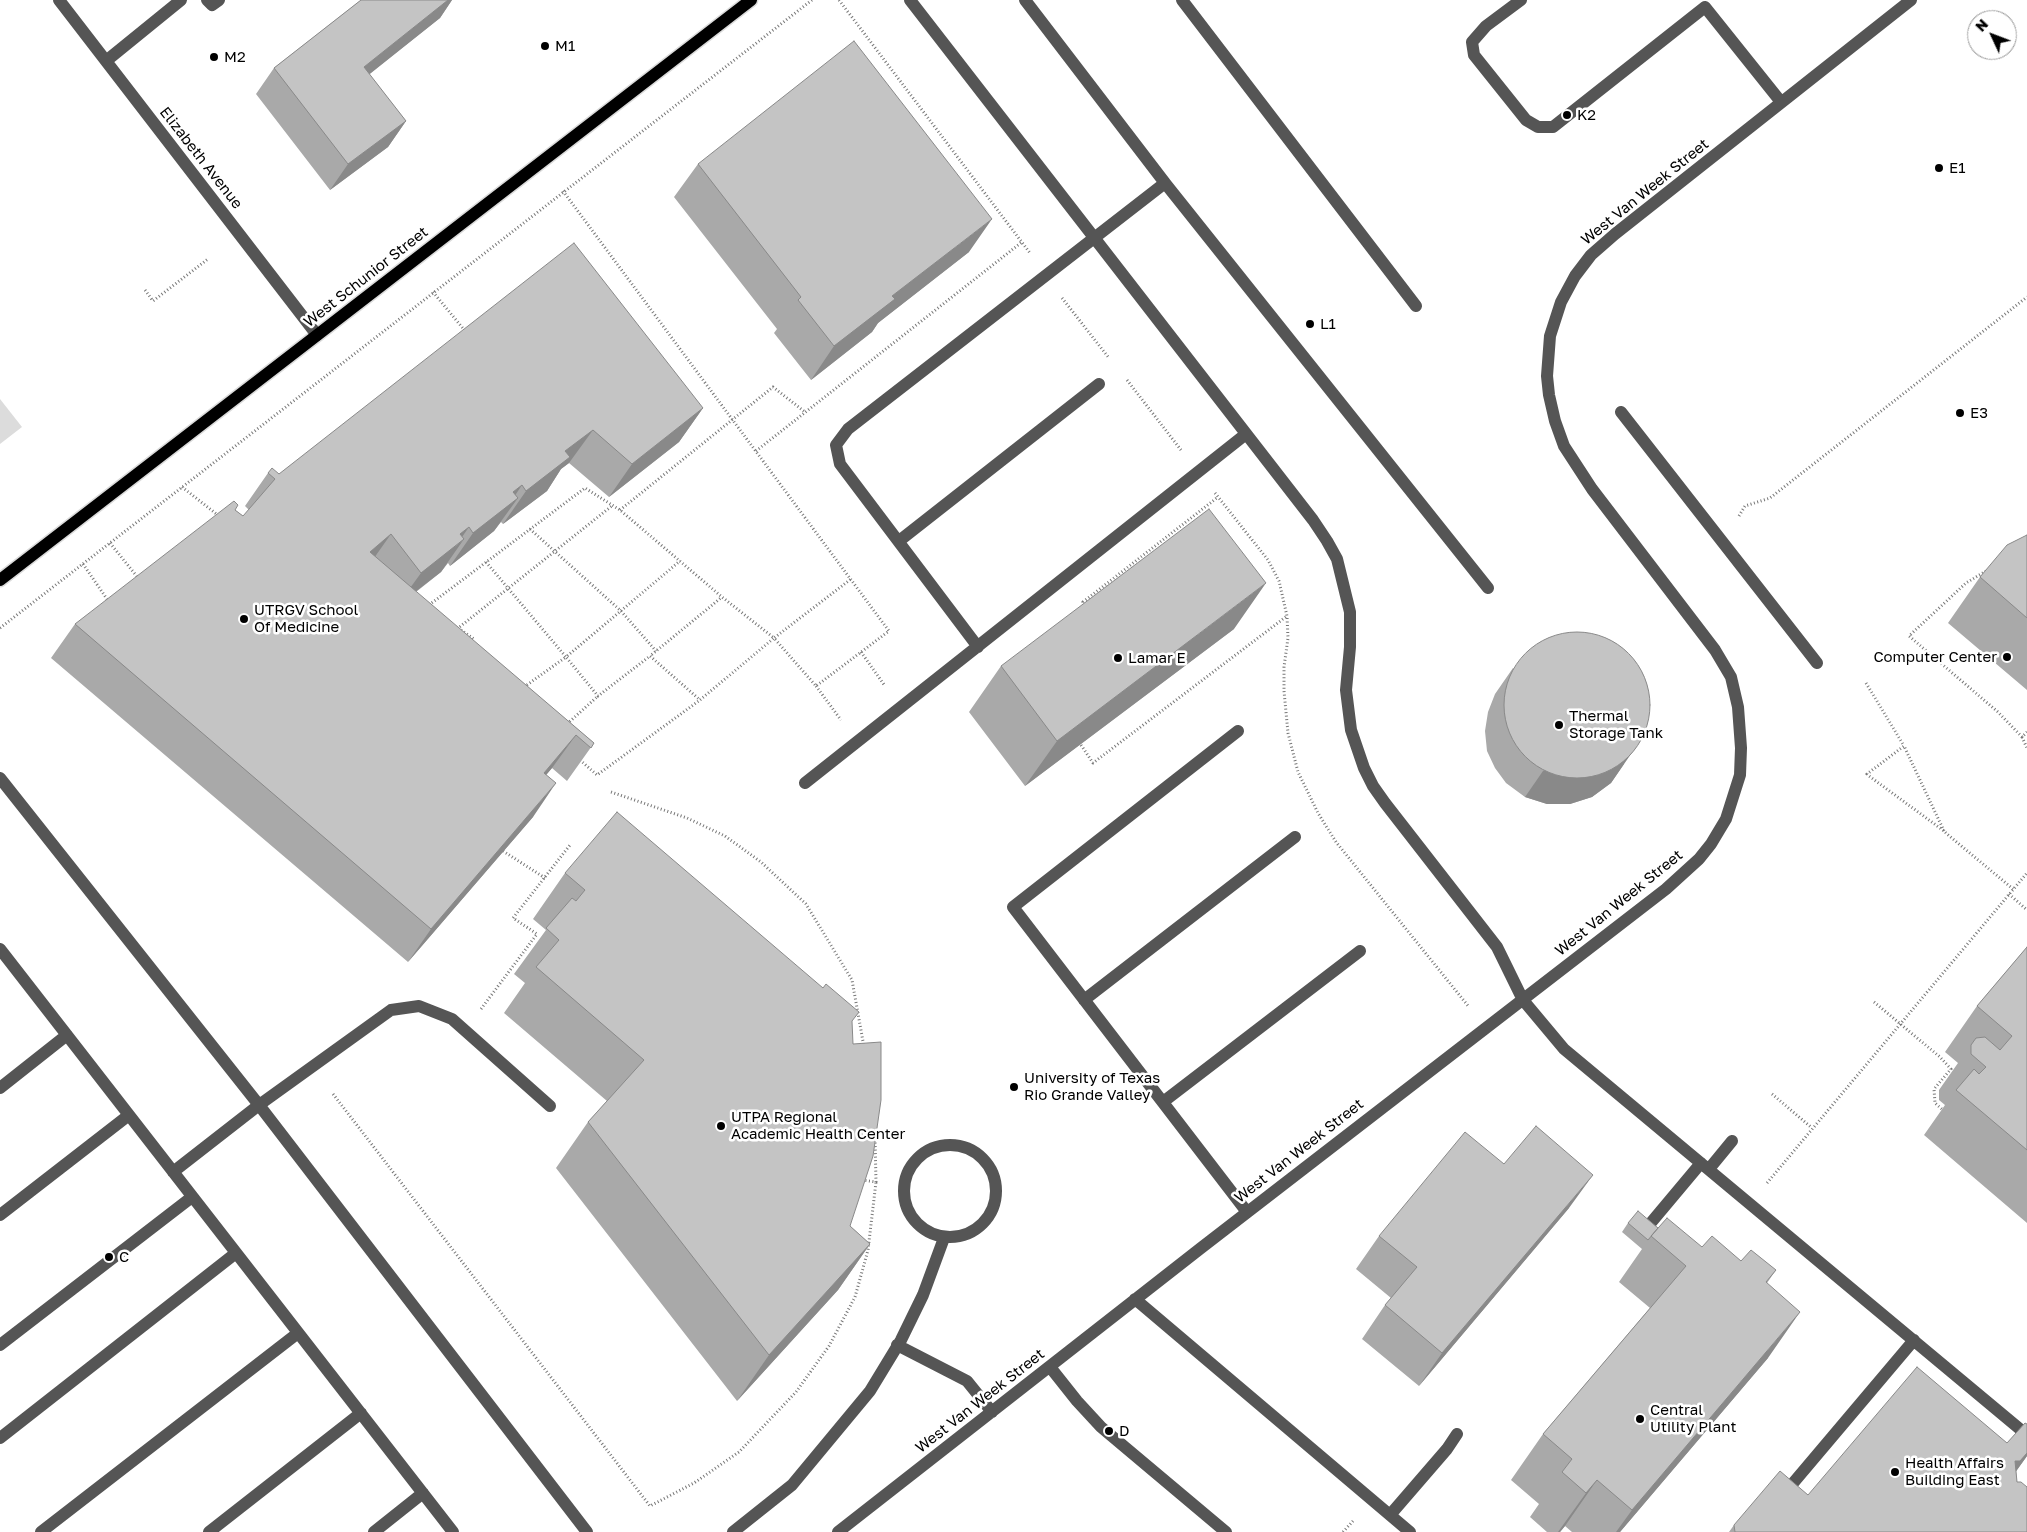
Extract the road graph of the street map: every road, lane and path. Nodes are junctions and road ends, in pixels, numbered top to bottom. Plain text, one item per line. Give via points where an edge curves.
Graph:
1 (59, 0) edge
2 (182, 0) edge
3 (208, 0) edge
4 (218, 0) edge
5 (751, 0) edge
6 (812, 0) edge
7 (839, 0) edge
8 (910, 0) edge
9 (1024, 0) edge
10 (1182, 0) edge
11 (1521, 0) edge
12 (1911, 0) edge
13 (1702, 3) edge
14 (106, 61) junction
15 (1781, 102) junction
16 (1165, 183) junction
17 (563, 191) junction
18 (1094, 237) junction
19 (1022, 242) junction
20 (1030, 253) dead end
21 (208, 259) dead end
22 (145, 290) dead end
23 (433, 292) junction
24 (1060, 295) dead end
25 (2027, 296) edge
26 (1416, 306) dead end
27 (317, 335) junction
28 (471, 338) edge
29 (1114, 365) dead end
30 (1126, 380) dead end
31 (1098, 384) dead end
32 (805, 412) junction
33 (1621, 412) dead end
34 (733, 419) junction
35 (1246, 434) junction
36 (756, 451) junction
37 (1199, 472) junction
38 (182, 487) junction
39 (1218, 497) junction
40 (613, 505) junction
41 (620, 510) junction
42 (221, 518) edge
43 (1734, 523) dead end
44 (530, 529) junction
45 (899, 541) junction
46 (110, 543) junction
47 (554, 551) junction
48 (680, 561) junction
49 (486, 562) junction
50 (83, 564) junction
51 (1989, 570) edge
52 (851, 579) junction
53 (0, 580) edge
54 (145, 586) edge
55 (508, 588) junction
56 (1488, 588) dead end
57 (722, 597) junction
58 (430, 604) junction
59 (424, 608) edge
60 (114, 609) edge
61 (437, 610) edge
62 (1088, 610) edge
63 (621, 611) junction
64 (1286, 616) junction
65 (451, 622) edge
66 (0, 628) edge
67 (458, 628) junction
68 (452, 633) edge
69 (774, 638) junction
70 (468, 645) edge
71 (978, 647) junction
72 (656, 651) junction
73 (861, 652) junction
74 (650, 656) junction
75 (566, 657) junction
76 (1817, 663) dead end
77 (1866, 683) dead end
78 (816, 686) junction
79 (522, 689) edge
80 (598, 696) junction
81 (700, 700) junction
82 (901, 708) junction
83 (565, 725) edge
84 (1238, 731) dead end
85 (2027, 732) edge
86 (2022, 737) junction
87 (857, 741) junction
88 (1081, 745) edge
89 (1904, 746) junction
90 (2027, 748) edge
91 (575, 756) edge
92 (0, 778) edge
93 (805, 783) dead end
94 (611, 792) dead end
95 (1944, 831) junction
96 (1295, 837) dead end
97 (570, 845) dead end
98 (503, 851) edge
99 (2027, 873) edge
100 (545, 878) junction
101 (2013, 890) junction
102 (2009, 894) junction
103 (2027, 910) edge
104 (1360, 951) dead end
105 (523, 953) junction
106 (2, 954) edge
107 (526, 960) dead end
108 (1084, 1000) junction
109 (1523, 1000) junction
110 (1465, 1002) dead end
111 (1874, 1002) dead end
112 (481, 1010) dead end
113 (1900, 1024) junction
114 (67, 1035) junction
115 (865, 1056) edge
116 (1951, 1069) junction
117 (1957, 1074) dead end
118 (0, 1088) edge
119 (332, 1094) dead end
120 (1772, 1094) dead end
121 (1163, 1102) junction
122 (258, 1105) junction
123 (550, 1106) dead end
124 (1948, 1114) dead end
125 (129, 1115) junction
126 (1812, 1128) junction
127 (875, 1130) edge
128 (1732, 1141) dead end
129 (1705, 1166) junction
130 (173, 1172) junction
131 (860, 1180) edge
132 (876, 1182) junction
133 (1761, 1190) dead end
134 (192, 1197) junction
135 (1247, 1212) junction
136 (0, 1215) edge
137 (1644, 1231) edge
138 (944, 1238) junction
139 (236, 1253) junction
140 (1135, 1299) junction
141 (298, 1333) junction
142 (1914, 1340) junction
143 (0, 1345) edge
144 (898, 1345) junction
145 (1050, 1367) junction
146 (992, 1412) junction
147 (361, 1413) junction
148 (1457, 1434) dead end
149 (2027, 1435) edge
150 (0, 1438) edge
151 (423, 1493) junction
152 (1781, 1497) edge
153 (1390, 1515) junction
154 (1354, 1520) dead end
155 (41, 1532) edge
156 (209, 1532) edge
157 (374, 1532) edge
158 (453, 1532) edge
159 (587, 1532) edge
160 (733, 1532) edge
161 (838, 1532) edge
162 (1226, 1532) edge
163 (1343, 1532) edge
164 (1410, 1532) edge

1 - 14 street, Elizabeth Avenue
2 - 14 street
3 - 4 street via 212,5
5 - 27 main road, West Schunior Street
6 - 17 path
7 - 19 path
8 - 18 street
9 - 16 street
10 - 26 street
11 - 13 street via 1486,26 1472,42 1474,55 1526,120 1538,127 1552,126
12 - 15 street, West Van Week Street
13 - 15 street
14 - 27 street, Elizabeth Avenue
15 - 109 street, West Van Week Street via 1591,255 1562,302 1550,336 1549,395 1564,446 1592,490 1715,650 1731,678 1742,748 1740,775 1726,820 1699,859
16 - 18 street
16 - 56 street
17 - 23 path
17 - 34 path
18 - 35 street
18 - 45 street via 848,429 836,445 840,464
19 - 20 path
19 - 32 path
21 - 22 path via 153,301
23 - 28 path
23 - 38 path
24 - 29 path
25 - 43 path via 1770,498 1745,506
27 - 53 main road, West Schunior Street
30 - 37 path
31 - 45 street
32 - 34 path via 773,388
32 - 36 path
33 - 76 street
34 - 36 path
34 - 41 path
35 - 37 street
35 - 109 street via 1315,522 1337,559 1350,612 1346,690 1351,730 1364,768 1385,803 1497,947
36 - 52 path
37 - 39 path
37 - 71 street
38 - 42 path
38 - 46 path
39 - 62 path via 1083,602
39 - 64 path via 1268,560 1279,581
40 - 41 path
40 - 44 path via 585,488
40 - 47 path
41 - 48 path
44 - 47 path
44 - 49 path
45 - 71 street
46 - 50 path
46 - 54 path
47 - 55 path
47 - 63 path
48 - 57 path
48 - 63 path
49 - 55 path
49 - 58 path
50 - 60 path
50 - 66 path
51 - 86 path via 1966,583 1910,636
52 - 69 path
52 - 73 path via 890,631
55 - 67 path
55 - 75 path
57 - 69 path
57 - 72 path
58 - 59 path
58 - 61 path
63 - 72 path
63 - 75 path
64 - 88 path via 1093,763
64 - 110 path via 1288,638 1284,691 1288,733 1298,772 1336,842
65 - 67 path
67 - 68 path
67 - 70 path via 474,639
69 - 78 path
69 - 81 path
71 - 82 street
72 - 74 path
73 - 78 path
73 - 82 path
74 - 80 path
74 - 81 path
75 - 79 path
75 - 80 path
77 - 89 path
78 - 87 path
80 - 83 path
81 - 91 path via 598,775
82 - 87 street
84 - 108 street via 1013,907
85 - 86 path
86 - 90 path
87 - 93 street
89 - 95 path
89 - 95 path via 1867,774
92 - 122 street
94 - 115 path via 686,818 725,836 761,862 806,904 852,980
95 - 101 path
96 - 108 street
97 - 100 path
98 - 100 path
99 - 101 path
100 - 105 path via 513,918 537,934
101 - 102 path
102 - 103 path
102 - 113 path
104 - 121 street
105 - 107 path
105 - 112 path
106 - 114 street
108 - 121 street
109 - 129 street via 1564,1049
109 - 135 street, West Van Week Street
111 - 113 path
113 - 116 path
113 - 126 path
114 - 118 street
114 - 125 street
116 - 117 path
116 - 124 path via 1934,1089 1935,1103
119 - 132 path via 650,1506 694,1483 740,1452 796,1392 830,1346 854,1297 868,1250
120 - 126 path
121 - 135 street
122 - 123 street via 391,1010 419,1006 452,1019
122 - 130 street
122 - 159 street
125 - 130 street
125 - 136 street
126 - 133 path
127 - 132 path
128 - 129 street
129 - 137 street
129 - 142 street
130 - 134 street
131 - 132 path
134 - 139 street
134 - 143 street
135 - 140 street, West Van Week Street
138 - 138 street via 960,1237 975,1230 994,1206 997,1191 994,1176 986,1162 974,1151 960,1145 930,1149 908,1170 904,1184 908,1213 917,1225
138 - 144 street via 923,1295
139 - 141 street
139 - 150 street
140 - 145 street, West Van Week Street
140 - 153 street
141 - 147 street
141 - 155 street
142 - 149 street
142 - 152 street
144 - 146 street via 967,1380
144 - 160 street via 870,1391 792,1485
145 - 146 street, West Van Week Street
145 - 162 street via 1101,1427
146 - 161 street, West Van Week Street
147 - 151 street
147 - 156 street
148 - 153 street
151 - 157 street
151 - 158 street
153 - 164 street
154 - 163 path

